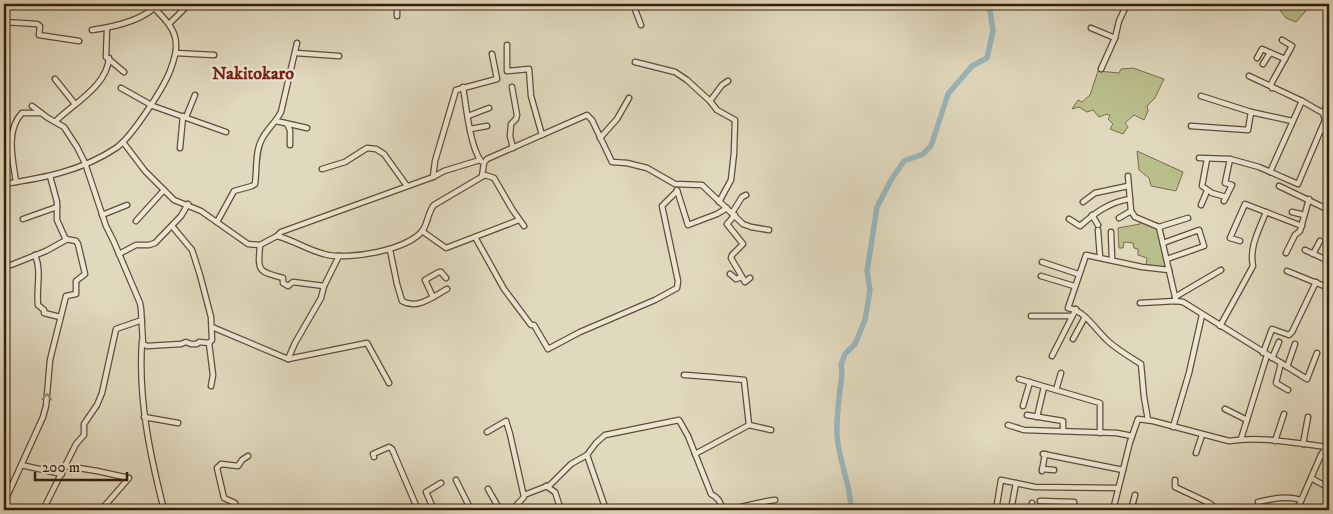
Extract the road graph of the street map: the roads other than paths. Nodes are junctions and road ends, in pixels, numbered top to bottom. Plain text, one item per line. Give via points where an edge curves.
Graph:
1 (189, 4) edge
2 (398, 4) edge
3 (634, 4) edge
4 (1128, 4) edge
5 (153, 6) edge
6 (397, 16) dead end
7 (4, 22) edge
8 (169, 24) junction
9 (641, 25) dead end
10 (107, 28) junction
11 (1091, 28) dead end
12 (92, 30) dead end
13 (1115, 38) junction
14 (1282, 40) dead end
15 (79, 41) dead end
16 (297, 43) dead end
17 (507, 45) dead end
18 (1270, 52) junction
19 (296, 53) junction
20 (176, 54) junction
21 (492, 54) dead end
22 (214, 55) dead end
23 (338, 56) dead end
24 (109, 58) junction
25 (1257, 58) dead end
26 (1285, 59) junction
27 (635, 62) dead end
28 (1264, 64) dead end
29 (1101, 69) dead end
30 (124, 72) dead end
31 (1248, 76) dead end
32 (55, 79) dead end
33 (728, 81) dead end
34 (463, 87) junction
35 (512, 87) dead end
36 (121, 88) dead end
37 (1272, 88) junction
38 (196, 95) dead end
39 (1201, 96) dead end
40 (629, 98) dead end
41 (1329, 100) edge
42 (1302, 101) junction
43 (710, 102) junction
44 (76, 104) junction
45 (150, 104) junction
46 (32, 106) dead end
47 (489, 108) dead end
48 (41, 112) junction
49 (1250, 112) junction
50 (1323, 113) junction
51 (468, 116) junction
52 (185, 117) junction
53 (276, 121) junction
54 (1292, 121) junction
55 (56, 122) junction
56 (288, 124) junction
57 (486, 126) dead end
58 (1190, 126) dead end
59 (307, 128) dead end
60 (470, 129) junction
61 (1321, 130) junction
62 (226, 132) dead end
63 (1329, 134) edge
64 (542, 135) junction
65 (600, 138) junction
66 (124, 142) junction
67 (290, 145) dead end
68 (180, 148) dead end
69 (513, 148) junction
70 (1199, 158) dead end
71 (1207, 158) junction
72 (1230, 160) junction
73 (482, 162) junction
74 (85, 163) junction
75 (322, 169) dead end
76 (1270, 172) junction
77 (50, 176) junction
78 (482, 176) junction
79 (1128, 176) dead end
80 (433, 177) junction
81 (16, 182) junction
82 (4, 184) edge
83 (675, 184) junction
84 (407, 186) junction
85 (1128, 186) junction
86 (1279, 186) dead end
87 (164, 190) junction
88 (677, 191) junction
89 (1207, 191) junction
90 (746, 195) dead end
91 (1130, 199) junction
92 (1309, 199) junction
93 (719, 202) junction
94 (1084, 202) dead end
95 (188, 204) junction
96 (127, 205) dead end
97 (1201, 206) dead end
98 (57, 208) junction
99 (726, 208) junction
100 (1329, 210) edge
101 (1131, 211) junction
102 (1266, 212) junction
103 (1292, 212) dead end
104 (734, 214) junction
105 (102, 215) junction
106 (1092, 215) junction
107 (1304, 215) junction
108 (1119, 218) dead end
109 (1188, 218) dead end
110 (23, 219) dead end
111 (1069, 219) dead end
112 (519, 220) junction
113 (136, 221) dead end
114 (217, 222) junction
115 (172, 226) junction
116 (524, 226) dead end
117 (1302, 226) junction
118 (1159, 227) junction
119 (769, 230) dead end
120 (422, 231) junction
121 (1111, 232) dead end
122 (276, 236) junction
123 (475, 237) junction
124 (66, 238) junction
125 (1240, 241) dead end
126 (1320, 241) dead end
127 (1163, 243) junction
128 (260, 245) junction
129 (390, 250) junction
130 (1305, 250) dead end
131 (1286, 253) dead end
132 (119, 254) junction
133 (1313, 254) junction
134 (35, 256) junction
135 (338, 256) junction
136 (1100, 257) junction
137 (1112, 259) junction
138 (1167, 259) junction
139 (1329, 261) edge
140 (1042, 262) dead end
141 (11, 265) dead end
142 (1169, 270) junction
143 (1221, 270) dead end
144 (1287, 271) dead end
145 (730, 274) dead end
146 (1078, 274) junction
147 (1041, 276) dead end
148 (742, 277) junction
149 (446, 278) dead end
150 (750, 278) dead end
151 (1316, 282) junction
152 (324, 286) junction
153 (1074, 286) junction
154 (1329, 288) edge
155 (447, 289) dead end
156 (433, 296) junction
157 (1176, 299) junction
158 (1140, 303) dead end
159 (1076, 309) junction
160 (1202, 315) junction
161 (1031, 316) dead end
162 (1072, 316) junction
163 (60, 317) junction
164 (1085, 317) junction
165 (142, 320) junction
166 (1220, 326) junction
167 (212, 327) junction
168 (142, 331) junction
169 (1073, 339) dead end
170 (1279, 342) dead end
171 (209, 343) junction
172 (1295, 344) dead end
173 (1317, 353) dead end
174 (1268, 355) junction
175 (1052, 356) dead end
176 (288, 359) junction
177 (1281, 363) junction
178 (1287, 367) junction
179 (1061, 373) dead end
180 (684, 375) dead end
181 (1019, 379) dead end
182 (1030, 382) junction
183 (389, 383) dead end
184 (211, 386) dead end
185 (1044, 387) junction
186 (1056, 390) junction
187 (1288, 390) dead end
188 (1023, 406) dead end
189 (1225, 409) dead end
190 (1284, 414) dead end
191 (1027, 415) dead end
192 (144, 417) junction
193 (1036, 417) junction
194 (1308, 417) dead end
195 (1148, 420) junction
196 (1247, 420) junction
197 (178, 423) dead end
198 (749, 425) junction
199 (1008, 425) dead end
200 (1173, 427) junction
201 (771, 430) dead end
202 (1063, 431) junction
203 (487, 432) dead end
204 (1100, 433) junction
205 (1202, 435) junction
206 (1132, 436) junction
207 (1240, 439) junction
208 (1276, 441) junction
209 (1303, 444) junction
210 (1328, 445) edge
211 (695, 454) junction
212 (1196, 454) dead end
213 (587, 455) junction
214 (1322, 455) junction
215 (248, 456) dead end
216 (374, 457) dead end
217 (1329, 459) edge
218 (21, 466) junction
219 (66, 466) junction
220 (1054, 470) dead end
221 (1123, 470) junction
222 (62, 474) junction
223 (1311, 478) junction
224 (456, 480) dead end
225 (1175, 480) dead end
226 (441, 483) dead end
227 (1016, 483) junction
228 (546, 486) junction
229 (1118, 488) junction
230 (1329, 488) edge
231 (488, 489) dead end
232 (524, 495) junction
233 (1135, 495) dead end
234 (775, 500) dead end
235 (1301, 500) junction
236 (1040, 501) dead end
237 (4, 502) edge
238 (100, 502) dead end
239 (1258, 502) dead end
240 (1032, 503) dead end
241 (106, 504) junction
242 (746, 508) edge
243 (1043, 509) dead end
244 (43, 510) edge
245 (101, 510) edge
246 (164, 510) edge
247 (238, 510) edge
248 (280, 510) edge
249 (289, 510) edge
250 (418, 510) edge
251 (434, 510) edge
252 (471, 510) edge
253 (500, 510) edge
254 (512, 510) edge
255 (561, 510) edge
256 (606, 510) edge
257 (721, 510) edge
258 (726, 510) edge
259 (996, 510) edge
260 (1011, 510) edge
261 (1030, 510) edge
262 (1074, 510) edge
263 (1113, 510) edge
264 (1131, 510) edge
265 (1214, 510) edge
266 (1297, 510) edge

1 - 8 street
2 - 6 street
3 - 9 street
4 - 13 street
5 - 8 street
5 - 10 street via 145,15
7 - 15 street via 36,24 40,26 40,35
8 - 20 street via 175,35
10 - 12 street
10 - 24 street via 106,57
11 - 13 street
13 - 29 street
14 - 26 street via 1292,46
16 - 19 street
17 - 64 street via 508,71 529,69 531,96
18 - 25 street via 1262,49
18 - 26 street
18 - 28 street
19 - 23 street
19 - 53 street
20 - 22 street
20 - 45 street via 167,77
21 - 34 street via 497,79
24 - 30 street
24 - 44 street via 99,82
26 - 37 street via 1271,84
27 - 43 street via 675,72
31 - 37 street
32 - 44 street
33 - 43 street
34 - 51 street
34 - 80 street via 456,90 453,99
35 - 69 street via 517,115 510,124
36 - 45 street
37 - 42 street
38 - 52 street
39 - 49 street
40 - 65 street
41 - 50 street
42 - 50 street
42 - 54 street
43 - 93 street via 735,120 731,180
44 - 55 street
45 - 52 street
45 - 66 street
46 - 48 street
47 - 51 street
48 - 55 street
48 - 81 street via 22,113 14,124 12,148
49 - 54 street
49 - 58 street via 1248,130
50 - 61 street via 1325,120
51 - 60 street
52 - 62 street
52 - 68 street
53 - 56 street
53 - 114 street via 259,144 254,186 234,190
54 - 76 street
55 - 74 street via 70,133
56 - 59 street
56 - 67 street
57 - 60 street
60 - 73 street
61 - 63 street
61 - 76 street via 1298,184
64 - 65 street via 586,115 592,120
64 - 69 street
65 - 83 street via 612,162 647,168
66 - 74 street
66 - 87 street
69 - 73 street
70 - 71 street
71 - 72 street
71 - 89 street via 1202,186
72 - 76 street
72 - 89 street via 1225,183 1232,185 1225,199
73 - 78 street
73 - 80 street via 444,171
74 - 77 street
74 - 105 street
75 - 84 street via 345,162 367,148 376,149 384,154
77 - 81 street
77 - 98 street
78 - 112 street via 494,178
78 - 120 street via 434,205
79 - 85 street
80 - 84 street
81 - 82 street
83 - 88 street
83 - 93 street via 702,185
84 - 122 street
85 - 91 street
85 - 94 street via 1095,193
86 - 92 street
87 - 95 street via 174,200
87 - 113 street
88 - 99 street via 688,225
88 - 123 street via 662,206 677,288 548,349 534,325 525,319 504,289
89 - 97 street
90 - 104 street
91 - 101 street
91 - 106 street via 1106,206
92 - 100 street
92 - 107 street
93 - 99 street
95 - 114 street
95 - 115 street
96 - 105 street
98 - 110 street
98 - 124 street via 57,220
99 - 104 street
101 - 108 street
101 - 118 street via 1135,217
102 - 117 street
102 - 125 street via 1244,204 1230,238
102 - 166 street via 1251,255 1253,266
103 - 107 street
104 - 119 street via 743,224
104 - 148 street via 727,224 743,244 731,258
105 - 132 street
106 - 111 street via 1080,226
106 - 136 street via 1098,228
107 - 117 street
109 - 118 street
112 - 116 street
112 - 123 street
114 - 128 street via 248,244
115 - 132 street via 155,243 136,245
115 - 167 street via 192,250
117 - 131 street
118 - 127 street
120 - 123 street via 446,248
120 - 129 street
121 - 137 street
122 - 128 street
122 - 135 street
124 - 134 street via 64,243
124 - 163 street via 78,244 85,274 76,281 76,294 66,296
126 - 133 street
127 - 138 street
127 - 138 street via 1199,230 1204,246
128 - 152 street via 258,264 265,272 283,278 283,283 288,286 293,282
129 - 135 street
129 - 156 street via 402,301 417,304
130 - 133 street
132 - 165 street via 140,303
133 - 139 street
134 - 141 street
134 - 163 street via 38,261 38,305 44,313
135 - 152 street
136 - 137 street
136 - 146 street via 1086,255
137 - 142 street
138 - 142 street
140 - 146 street
142 - 157 street
143 - 157 street
144 - 151 street
145 - 148 street via 736,279
146 - 153 street
147 - 153 street
148 - 150 street via 745,282
149 - 156 street via 439,272 424,281
151 - 154 street
151 - 174 street via 1292,332 1289,335 1272,328
152 - 176 street via 321,298
153 - 159 street via 1068,308
155 - 156 street
157 - 158 street
157 - 160 street
159 - 162 street
159 - 164 street
160 - 166 street
160 - 200 street
161 - 162 street
162 - 175 street
218 -> 163 street via 46,406 50,360
164 - 169 street
164 - 195 street via 1109,342 1141,364
165 - 168 street
165 - 219 street via 116,329 98,402 84,424 84,435
166 - 174 street
167 - 171 street
167 - 176 street
168 - 171 street via 142,344 147,346
168 - 192 street
170 - 174 street
171 - 184 street via 213,375
172 - 178 street
173 - 178 street via 1307,379
174 - 177 street
174 - 196 street
176 - 183 street via 367,343
177 - 178 street
177 - 187 street via 1276,383
179 - 186 street
180 - 198 street via 744,380
181 - 182 street
182 - 185 street
182 - 188 street
185 - 186 street
185 - 193 street
186 - 204 street via 1100,403
189 - 196 street
190 - 208 street
191 - 193 street
192 - 197 street
192 - 246 street
193 - 202 street via 1063,421
194 - 209 street
195 - 200 street
195 - 206 street via 1138,419
196 - 207 street
198 - 201 street
198 - 211 street
199 - 202 street via 1024,430
200 - 205 street
202 - 204 street
203 - 232 street via 506,421
204 - 206 street
205 - 207 street via 1229,441
205 - 212 street
206 - 221 street
207 - 208 street
208 - 209 street
209 - 210 street
210 - 214 street
211 - 213 street via 679,420 605,435
211 - 257 street via 711,494 718,497
213 - 228 street via 570,464
213 - 256 street
214 - 217 street
214 - 223 street
215 - 247 street via 238,466 221,464 218,468 224,498 235,503
216 - 250 street via 373,454 388,447 392,449
218 - 222 street
218 - 237 street
219 - 222 street
219 - 241 street via 129,478
220 - 221 street via 1042,470 1044,454
221 - 229 street
222 - 244 street
223 - 230 street
223 - 235 street
224 - 252 street
225 - 265 street via 1175,487 1212,505
226 - 251 street via 426,492
227 - 229 street via 1035,487
227 - 259 street via 1001,480
227 - 260 street
228 - 232 street
228 - 255 street via 555,492
229 - 263 street
231 - 253 street
232 - 254 street
233 - 264 street
234 - 242 street via 750,504
235 - 239 street
235 - 266 street
236 - 262 street via 1074,502
238 - 241 street
240 - 261 street
241 - 245 street
242 - 258 street
243 - 262 street
248 - 249 street

